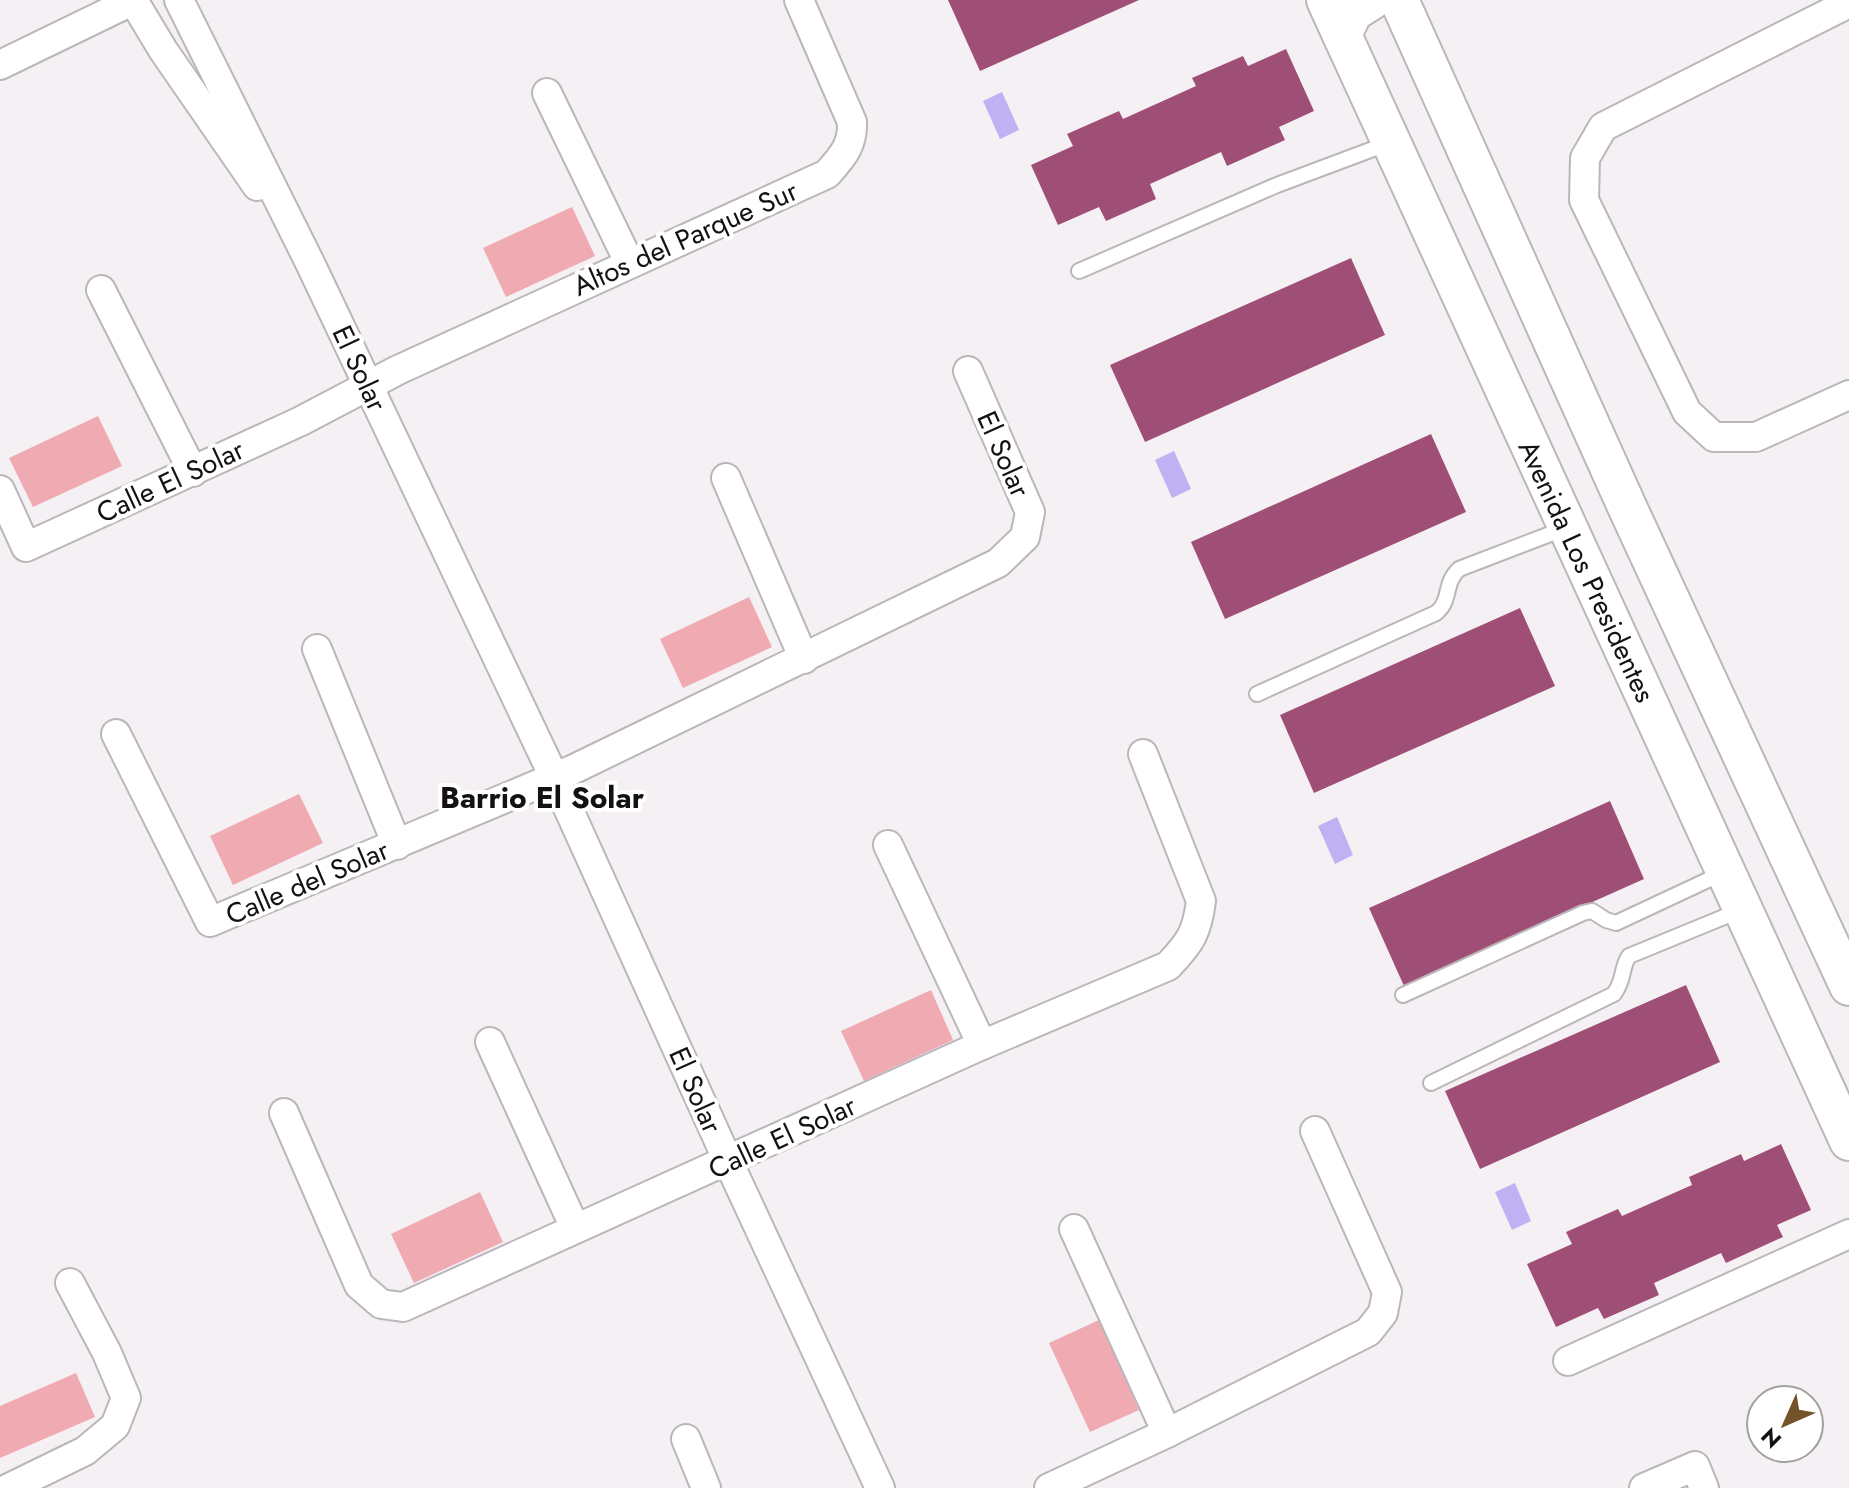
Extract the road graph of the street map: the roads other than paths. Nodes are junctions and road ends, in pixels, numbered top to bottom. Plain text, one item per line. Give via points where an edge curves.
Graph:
1 (133, 0) edge
2 (799, 0) edge
3 (1326, 0) edge
4 (187, 2) edge
5 (1387, 3) edge
6 (1849, 3) edge
7 (1342, 35) junction
8 (0, 65) edge
9 (547, 93) dead end
10 (1391, 142) junction
11 (629, 262) junction
12 (310, 263) junction
13 (1079, 271) dead end
14 (101, 290) dead end
15 (968, 371) dead end
16 (368, 385) junction
17 (1849, 395) edge
18 (193, 472) junction
19 (726, 478) dead end
20 (0, 490) edge
21 (1567, 528) junction
22 (317, 649) dead end
23 (804, 659) junction
24 (1257, 694) dead end
25 (116, 734) dead end
26 (1143, 754) dead end
27 (554, 777) junction
28 (397, 845) junction
29 (888, 845) dead end
30 (1725, 872) junction
31 (1743, 909) junction
32 (1849, 986) edge
33 (1403, 995) dead end
34 (490, 1042) dead end
35 (982, 1045) junction
36 (1431, 1083) dead end
37 (284, 1113) dead end
38 (1315, 1131) dead end
39 (1849, 1141) edge
40 (728, 1161) junction
41 (575, 1228) junction
42 (1074, 1229) dead end
43 (1849, 1234) edge
44 (70, 1283) dead end
45 (1568, 1361) dead end
46 (1167, 1433) junction
47 (686, 1439) dead end
48 (9, 1488) edge
49 (706, 1488) edge
50 (880, 1488) edge
51 (1049, 1488) edge
52 (1644, 1488) edge
53 (1704, 1488) edge

1 - 8 street
1 - 12 street, El Solar
2 - 11 street, Altos del Parque Sur via 852,122 846,153 827,174
3 - 7 street, Avenida Los Presidentes
4 - 12 street, El Solar
5 - 7 street via 1353,12
5 - 32 street
6 - 17 street via 1603,127 1585,158 1584,200 1687,412 1714,437 1756,437
7 - 10 street, Avenida Los Presidentes
9 - 11 street
10 - 13 lane
10 - 21 street, Avenida Los Presidentes
11 - 16 street, Altos del Parque Sur
12 - 16 street, El Solar
14 - 18 street
15 - 23 street, El Solar via 1030,512 1025,537 998,563
16 - 18 street, Calle El Solar
16 - 27 street, El Solar
18 - 20 street, Calle El Solar via 26,547
19 - 23 street
21 - 24 lane via 1459,569 1436,613
21 - 30 street, Avenida Los Presidentes
22 - 28 street
23 - 27 street, El Solar
25 - 28 street, Calle del Solar via 210,922
26 - 35 street, Calle El Solar via 1201,901 1190,943 1168,966
27 - 28 street, Calle del Solar
27 - 40 street, El Solar
29 - 35 street
30 - 31 street, Avenida Los Presidentes
30 - 33 lane via 1616,923 1592,911 1583,913
31 - 36 lane via 1629,956 1614,994
31 - 39 street, Avenida Los Presidentes
34 - 41 street
35 - 40 street, Calle El Solar
37 - 41 street, Calle El Solar via 359,1285 381,1304 403,1307
38 - 46 street via 1387,1292 1383,1313 1368,1332
40 - 41 street, Calle El Solar
40 - 50 street, El Solar
42 - 46 street
43 - 45 street
44 - 48 street via 126,1398 115,1426 85,1451
46 - 51 street
47 - 49 street
52 - 53 street via 1695,1466

